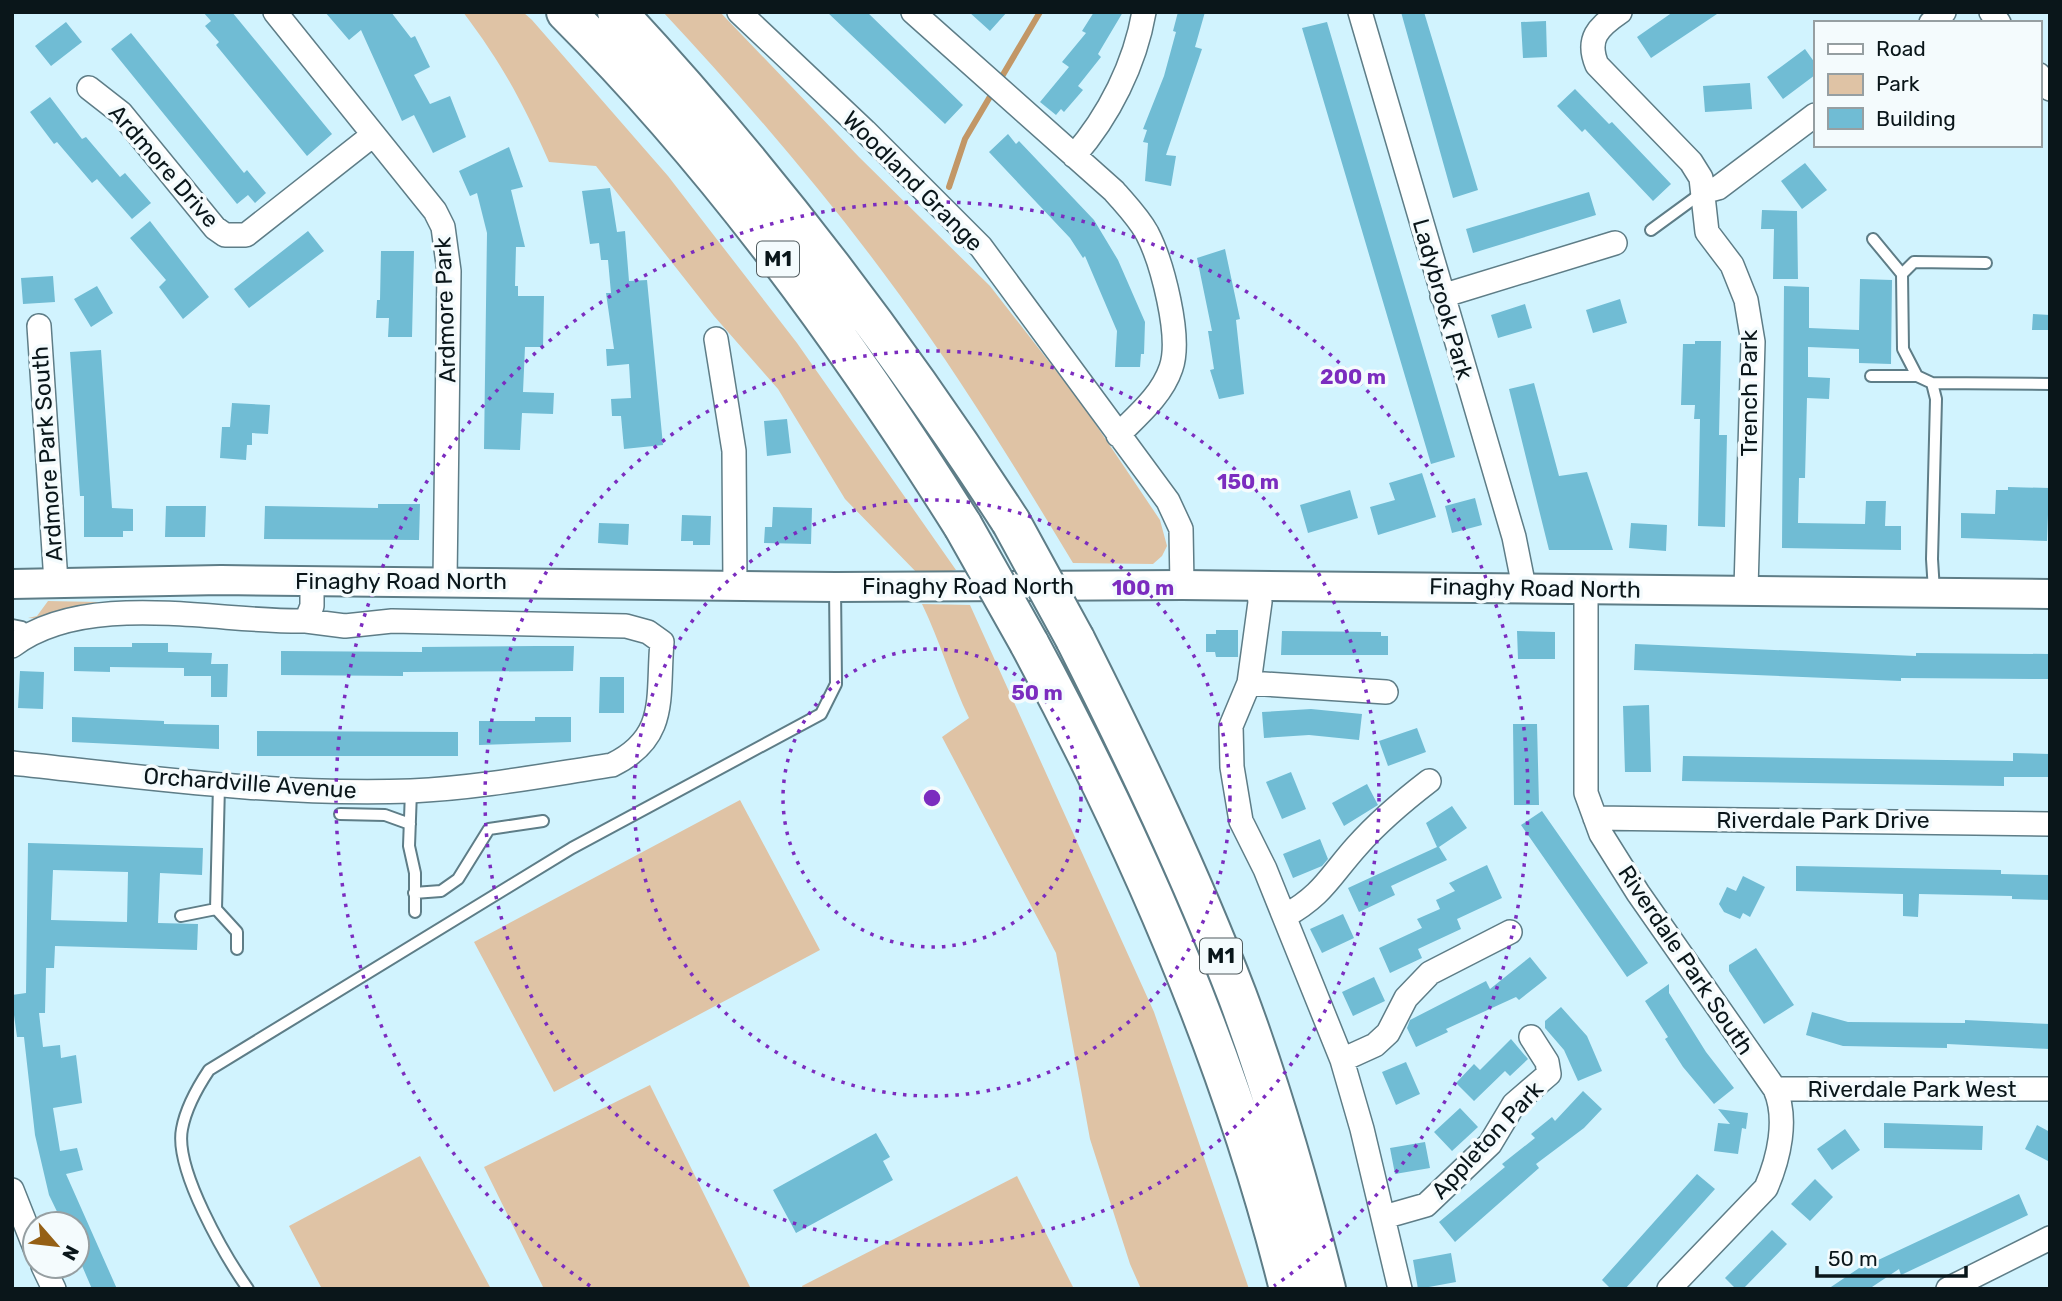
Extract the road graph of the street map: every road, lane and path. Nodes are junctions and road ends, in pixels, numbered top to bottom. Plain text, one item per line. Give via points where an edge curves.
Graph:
1 (275, 12) edge
2 (566, 12) edge
3 (617, 12) edge
4 (739, 12) edge
5 (913, 12) edge
6 (1144, 12) edge
7 (1360, 12) edge
8 (1620, 12) edge
9 (89, 88) dead end
10 (1814, 116) edge
11 (373, 135) junction
12 (1074, 156) junction
13 (1703, 192) junction
14 (1651, 230) dead end
15 (1872, 239) dead end
16 (1615, 243) dead end
17 (1986, 263) dead end
18 (1902, 274) junction
19 (1442, 296) junction
20 (39, 326) dead end
21 (716, 339) dead end
22 (1871, 376) dead end
23 (1917, 376) junction
24 (1932, 383) junction
25 (2050, 384) edge
26 (1118, 435) junction
27 (312, 581) junction
28 (445, 581) junction
29 (56, 582) junction
30 (12, 584) edge
31 (735, 585) junction
32 (1182, 585) junction
33 (1258, 586) junction
34 (835, 587) junction
35 (1524, 587) junction
36 (1586, 589) junction
37 (1746, 589) junction
38 (1934, 591) junction
39 (2050, 594) edge
40 (306, 621) junction
41 (18, 635) edge
42 (1249, 683) junction
43 (1386, 692) dead end
44 (12, 763) edge
45 (1429, 781) dead end
46 (219, 785) junction
47 (411, 791) junction
48 (340, 814) dead end
49 (1595, 818) junction
50 (543, 821) dead end
51 (410, 824) junction
52 (2050, 824) edge
53 (414, 893) junction
54 (216, 909) junction
55 (415, 912) dead end
56 (181, 916) dead end
57 (1285, 916) junction
58 (1510, 932) dead end
59 (237, 949) dead end
60 (1531, 1037) dead end
61 (1342, 1060) junction
62 (1775, 1089) junction
63 (2050, 1089) edge
64 (12, 1190) edge
65 (1384, 1217) junction
66 (21, 1223) edge
67 (2050, 1238) edge
68 (1952, 1288) edge
69 (248, 1289) edge
70 (1289, 1289) edge
71 (1326, 1289) edge
72 (1400, 1289) edge
73 (1669, 1289) edge

1 - 11 street, Ardmore Park
2 - 70 highway, M1, bridge via 670,124 760,235 861,371 963,526 1091,760 1169,935 1242,1130
3 - 71 highway, M1, bridge via 748,159 878,325 1010,522 1075,639 1142,774 1238,998 1279,1116
4 - 26 street, Woodland Grange via 981,247
5 - 12 street
6 - 12 street via 1129,65 1090,137
7 - 19 street, Ladybrook Park
8 - 13 street, Trench Park via 1597,29 1592,40 1597,65 1691,162
9 - 11 street, Ardmore Drive via 121,113 225,236 246,235
10 - 13 street via 1718,188
11 - 28 street, Ardmore Park via 435,211 447,245
12 - 26 street via 1114,191 1148,236 1174,334 1172,366 1164,385
13 - 14 lane
13 - 37 street, Trench Park via 1707,232 1732,265 1746,300 1753,342
15 - 18 lane
16 - 19 street
17 - 18 lane via 1914,262
18 - 23 lane via 1903,349
19 - 35 street, Ladybrook Park via 1514,537
20 - 29 street, Ardmore Park South
21 - 31 street via 734,451
22 - 23 lane
23 - 24 lane
24 - 25 lane
24 - 38 lane via 1936,399
26 - 32 street, Woodland Grange via 1168,501 1181,529
27 - 28 street, Finaghy Road North
27 - 29 street, Finaghy Road North
27 - 40 street via 312,606
28 - 31 street, Finaghy Road North
29 - 30 street, Finaghy Road North
31 - 34 street, Finaghy Road North
32 - 33 street, Finaghy Road North
32 - 34 street, Finaghy Road North
33 - 35 street, Finaghy Road North
33 - 42 street
34 - 69 lane via 836,684 821,714 572,848 209,1070 194,1093 181,1131 187,1176
35 - 36 street, Finaghy Road North
36 - 37 street, Finaghy Road North
36 - 49 street, Riverdale Park South via 1586,793
37 - 38 street, Finaghy Road North
38 - 39 street, Finaghy Road North
40 - 41 street, Orchardville Avenue via 134,613 82,619
40 - 47 street, Orchardville Avenue via 345,626 392,621 626,625 662,642 655,725 649,738 629,756 612,765
42 - 43 street
42 - 57 street via 1231,726 1232,767 1241,821
44 - 46 street, Orchardville Avenue
45 - 57 street via 1392,810 1320,893
46 - 47 street, Orchardville Avenue via 309,792
46 - 54 lane
47 - 51 lane
48 - 51 lane via 385,815
49 - 52 street, Riverdale Park Drive
49 - 62 street, Riverdale Park South via 1638,894
50 - 53 lane via 489,829 458,879 441,891
51 - 53 lane
53 - 55 lane
54 - 56 lane
54 - 59 lane via 237,932
57 - 61 street
58 - 61 street via 1430,973 1406,998 1388,1033 1375,1045
60 - 65 street, Appleton Park via 1549,1074 1514,1104 1490,1144 1426,1205
61 - 65 street
62 - 63 street, Riverdale Park West
62 - 73 street, Riverdale Park South via 1783,1119 1766,1188
64 - 66 street
65 - 72 street
67 - 68 street

